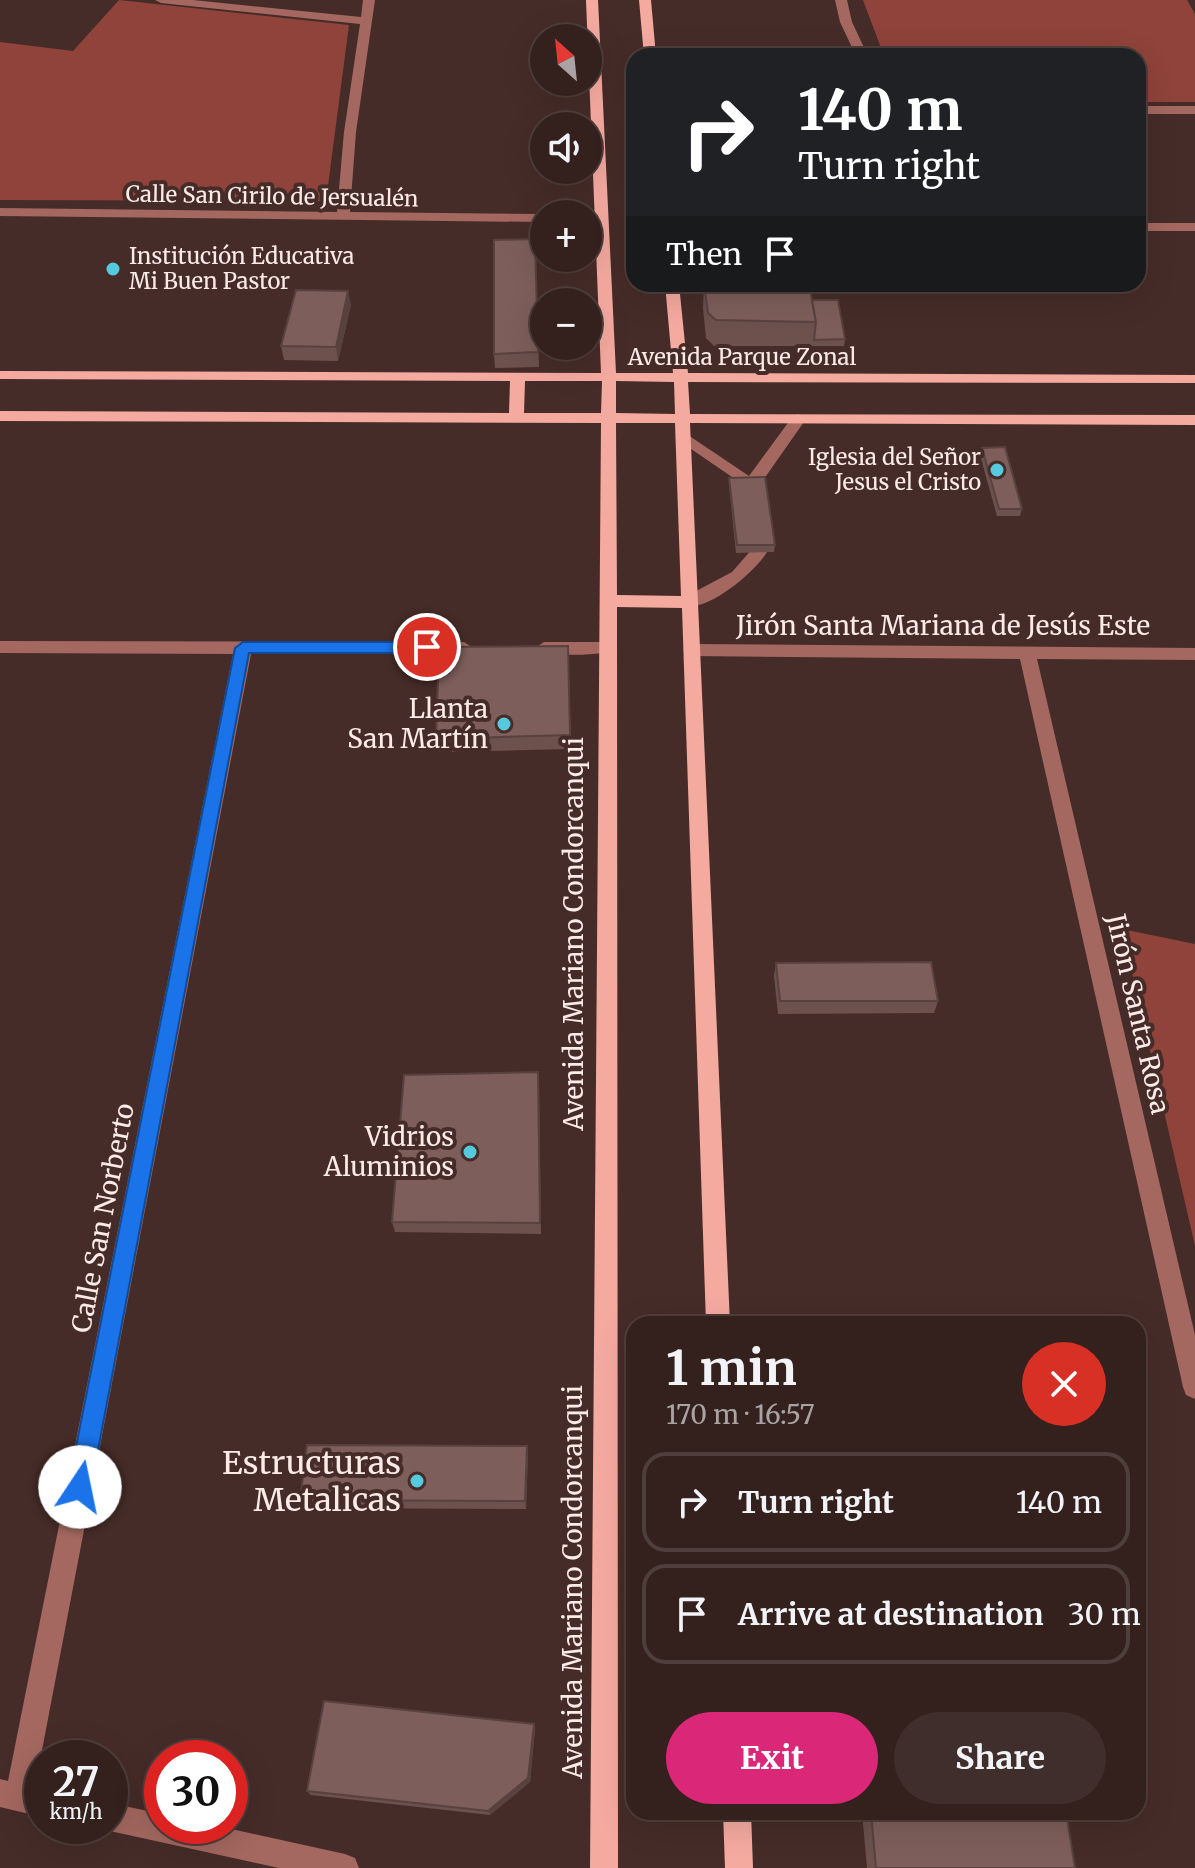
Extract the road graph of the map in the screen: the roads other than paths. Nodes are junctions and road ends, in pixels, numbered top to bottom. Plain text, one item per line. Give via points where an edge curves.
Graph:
1 (161, 0) edge
2 (369, 0) edge
3 (592, 0) edge
4 (645, 0) edge
5 (841, 0) edge
6 (364, 21) junction
7 (649, 48) edge
8 (858, 48) edge
9 (1146, 110) edge
10 (1195, 110) edge
11 (595, 200) edge
12 (0, 212) edge
13 (343, 218) junction
14 (530, 218) edge
15 (1146, 227) edge
16 (1195, 227) edge
17 (600, 272) edge
18 (673, 292) edge
19 (0, 375) edge
20 (518, 378) junction
21 (609, 379) junction
22 (681, 379) junction
23 (1195, 379) edge
24 (0, 416) edge
25 (516, 418) junction
26 (609, 418) junction
27 (798, 419) junction
28 (1195, 420) edge
29 (682, 428) junction
30 (759, 552) edge
31 (607, 601) junction
32 (689, 602) junction
33 (0, 647) edge
34 (243, 648) junction
35 (487, 648) edge
36 (532, 648) edge
37 (607, 648) junction
38 (692, 650) junction
39 (1027, 653) junction
40 (1195, 654) edge
41 (718, 1316) edge
42 (1195, 1387) edge
43 (20, 1798) edge
44 (737, 1820) edge
45 (128, 1821) edge
46 (345, 1868) edge
47 (604, 1868) edge
48 (739, 1868) edge

1 - 6 street
2 - 6 street
3 - 11 main road, Avenida Mariano Condorcanqui
4 - 7 main road
5 - 8 street
6 - 13 street
9 - 10 street
12 - 13 street, Calle San Cirilo de Jersualén
13 - 14 street, Calle San Cirilo de Jersualén
15 - 16 street
17 - 21 main road, Avenida Mariano Condorcanqui
18 - 22 main road
19 - 20 main road, Avenida Parque Zonal
20 - 21 main road, Avenida Parque Zonal
20 - 25 main road
21 - 22 main road, Avenida Parque Zonal
21 - 26 main road, Avenida Mariano Condorcanqui
22 - 23 main road, Avenida Parque Zonal
22 - 29 main road
24 - 25 main road
25 - 26 main road
26 - 29 main road
26 - 31 main road, Avenida Mariano Condorcanqui
27 - 28 main road
27 - 29 main road
27 - 29 street via 751,485
29 - 32 main road
30 - 32 street via 738,576
31 - 32 main road
31 - 37 main road, Avenida Mariano Condorcanqui
32 - 38 main road
33 - 34 street
34 - 35 street
34 - 43 street, Calle San Norberto
36 - 37 street
37 - 47 main road, Avenida Mariano Condorcanqui
38 - 39 street, Jirón Santa Mariana de Jesús Este
38 - 41 main road
39 - 40 street, Jirón Santa Mariana de Jesús Este
39 - 42 street, Jirón Santa Rosa
44 - 48 main road
45 - 46 street

